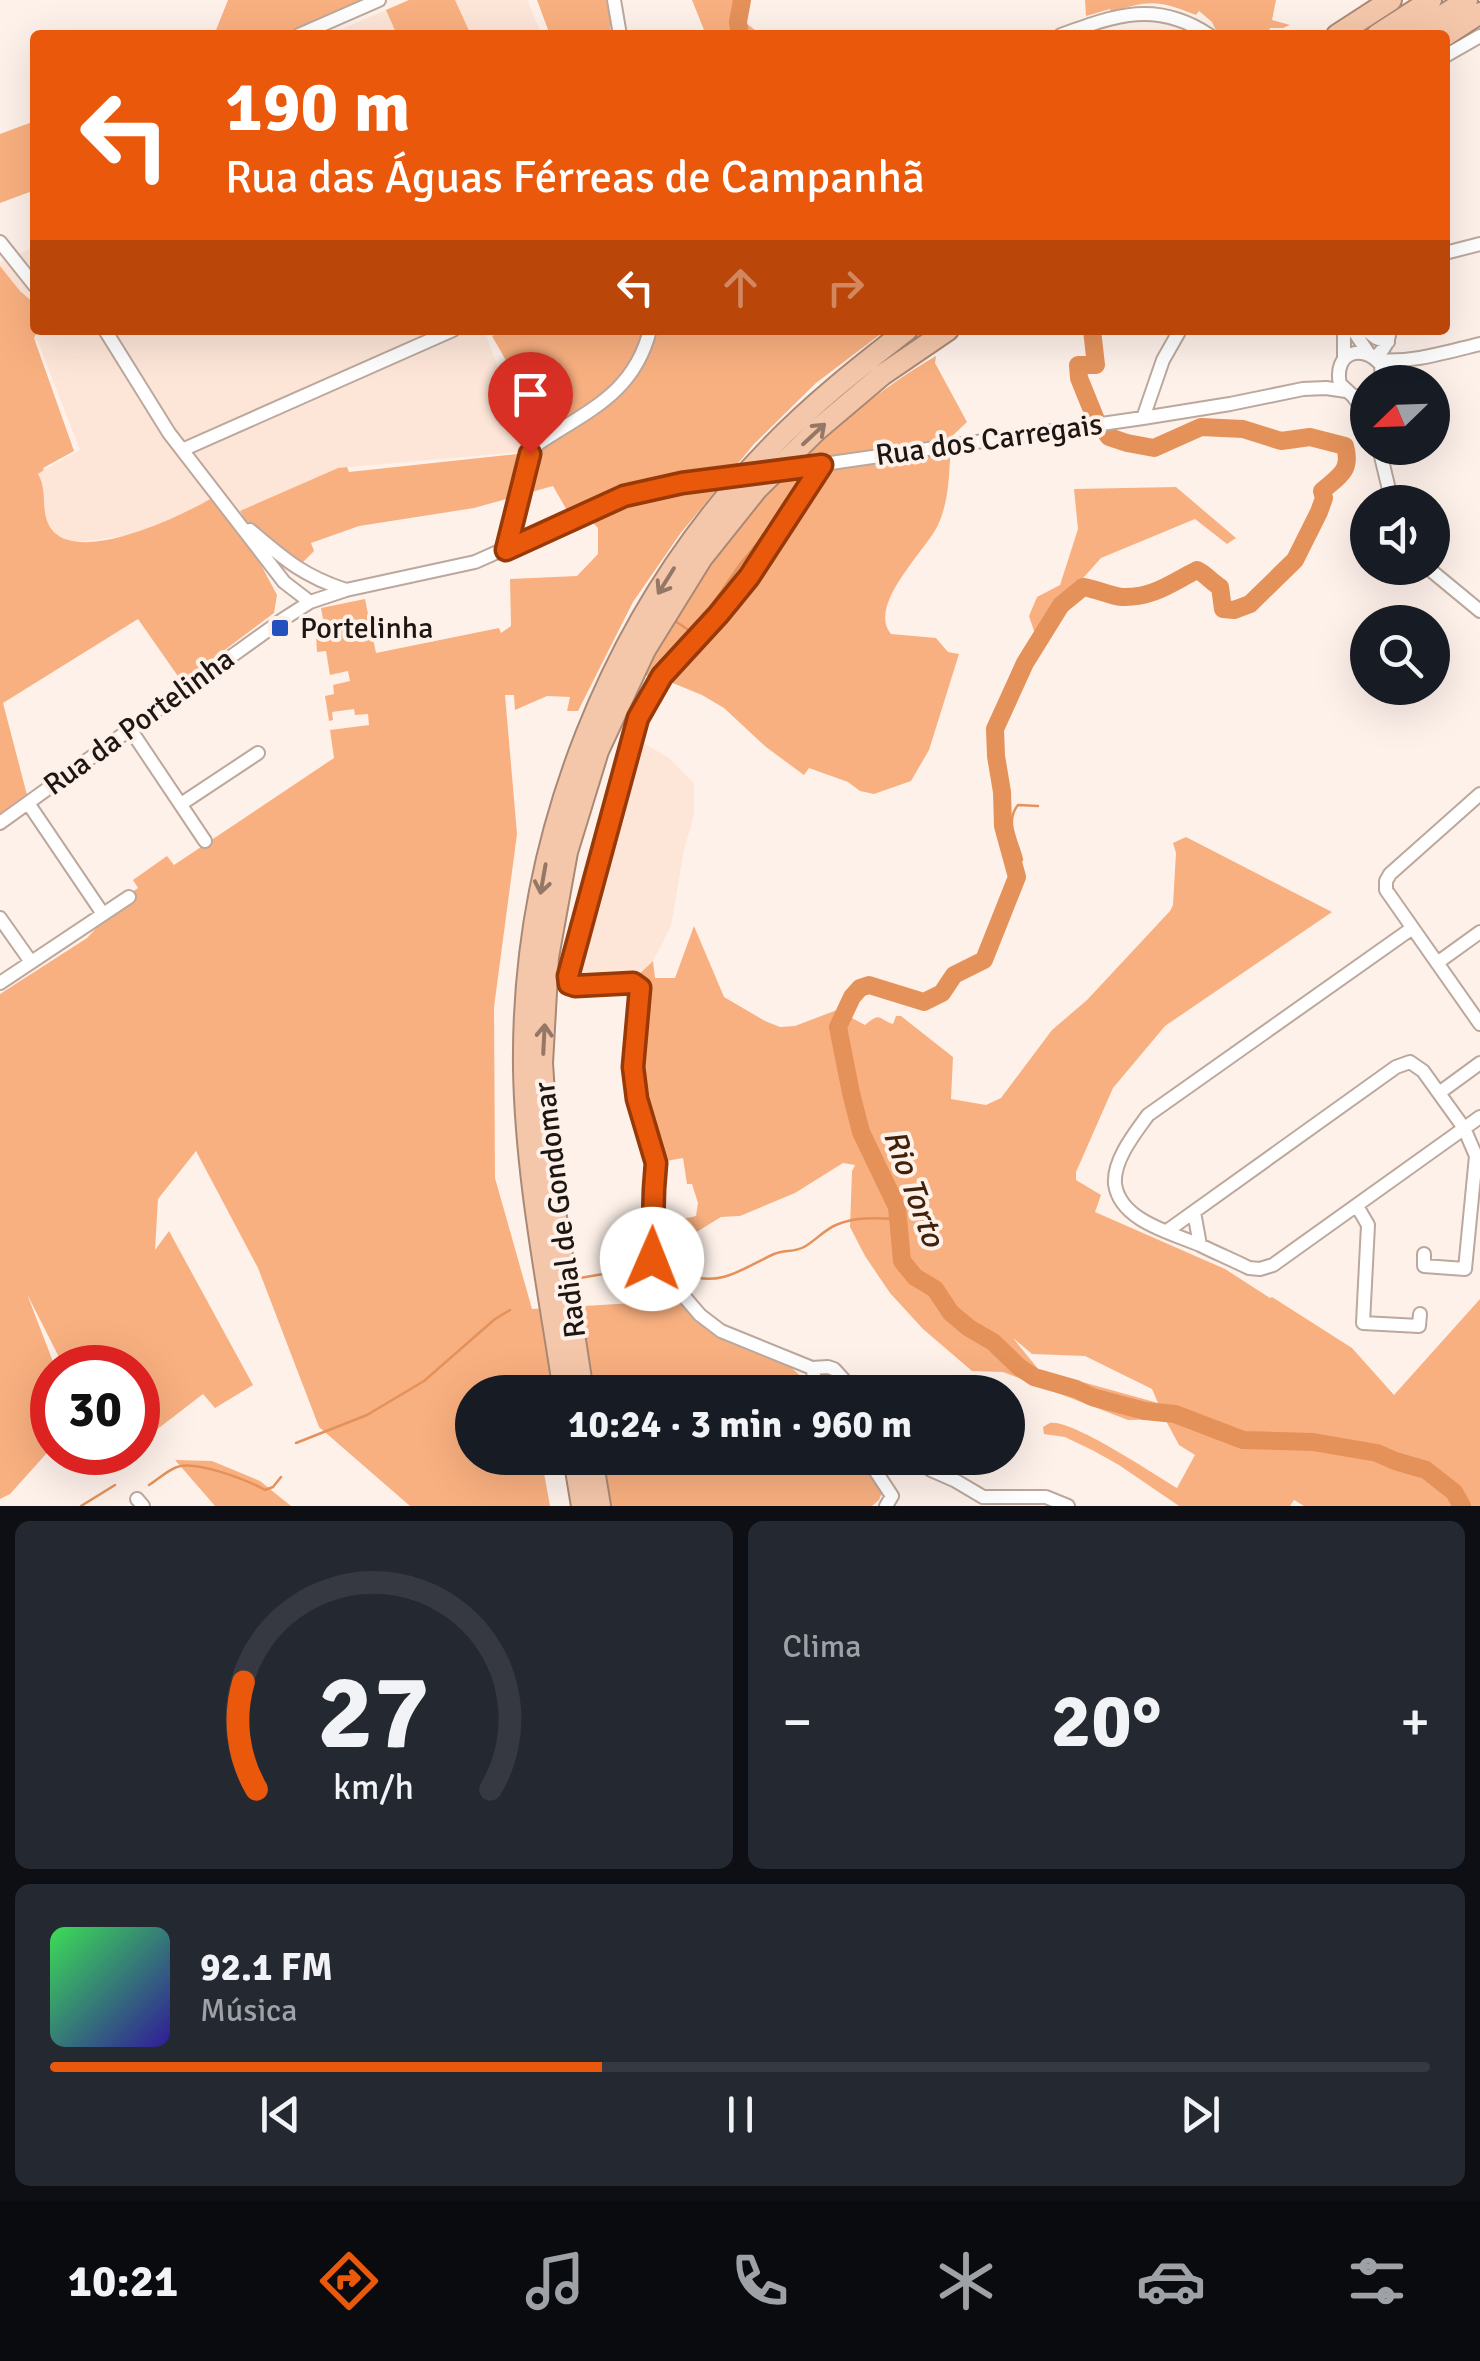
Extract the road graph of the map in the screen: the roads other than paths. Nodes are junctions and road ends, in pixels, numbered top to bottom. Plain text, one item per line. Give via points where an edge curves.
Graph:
1 (379, 0) edge
2 (614, 0) edge
3 (1391, 0) edge
4 (1431, 0) edge
5 (1467, 0) edge
6 (1480, 13) edge
7 (310, 30) edge
8 (619, 30) edge
9 (1075, 30) edge
10 (1198, 30) edge
11 (1344, 30) edge
12 (1384, 30) edge
13 (1420, 30) edge
14 (1450, 33) edge
15 (1480, 36) edge
16 (1450, 53) edge
17 (0, 242) edge
18 (1480, 244) edge
19 (1450, 252) edge
20 (30, 280) edge
21 (108, 335) edge
22 (442, 335) edge
23 (648, 335) edge
24 (901, 335) edge
25 (1177, 335) edge
26 (1344, 335) edge
27 (1357, 335) edge
28 (941, 336) edge
29 (1389, 336) edge
30 (1480, 344) edge
31 (1374, 357) junction
32 (1418, 359) junction
33 (1342, 363) junction
34 (1378, 365) edge
35 (1407, 365) edge
36 (1304, 389) junction
37 (1350, 389) edge
38 (1350, 393) edge
39 (1143, 418) junction
40 (182, 450) junction
41 (818, 465) junction
42 (232, 516) junction
43 (506, 550) junction
44 (300, 571) junction
45 (284, 582) junction
46 (1449, 585) edge
47 (346, 590) junction
48 (310, 602) junction
49 (1480, 611) edge
50 (282, 620) junction
51 (130, 729) junction
52 (258, 753) dead end
53 (1480, 794) edge
54 (28, 803) junction
55 (181, 804) junction
56 (0, 823) edge
57 (205, 841) dead end
58 (129, 896) dead end
59 (103, 914) junction
60 (0, 918) edge
61 (1412, 929) junction
62 (1480, 932) edge
63 (31, 962) junction
64 (1437, 963) junction
65 (0, 983) edge
66 (1480, 1024) edge
67 (1480, 1064) edge
68 (1439, 1092) junction
69 (1480, 1117) edge
70 (1464, 1128) junction
71 (540, 1173) junction
72 (1356, 1206) junction
73 (1194, 1212) junction
74 (1167, 1231) junction
75 (1200, 1246) junction
76 (1424, 1254) dead end
77 (1420, 1314) dead end
78 (812, 1368) junction
79 (562, 1375) edge
80 (580, 1375) edge
81 (814, 1375) edge
82 (839, 1375) edge
83 (577, 1475) edge
84 (595, 1475) edge
85 (878, 1475) edge
86 (942, 1475) edge
87 (582, 1506) edge
88 (600, 1506) edge
89 (886, 1506) edge
90 (1068, 1506) edge

1 - 7 street
2 - 8 street
3 - 11 highway
4 - 12 highway
5 - 13 highway
6 - 14 highway
9 - 10 street via 1132,10 1166,13
15 - 16 street
17 - 20 street
18 - 19 street
21 - 40 street
22 - 40 street
23 - 43 street via 639,363 616,392 530,454
24 -> 71 highway, Radial de Gondomar via 804,413 686,548 627,644 581,744 548,849 529,959 524,1065
25 - 39 street
26 - 33 street
27 - 31 street
71 -> 28 highway, Radial de Gondomar via 548,957 567,852 598,750 645,650 702,558 757,488 882,375
29 - 31 street
30 - 32 street
31 - 32 street
31 - 33 street, Rua dos Carregais via 1360,352
31 - 34 street
32 - 35 street
33 - 36 street, Rua dos Carregais
33 - 37 street via 1338,376
36 - 38 street, Rua dos Carregais
36 - 39 street, Rua dos Carregais
39 - 41 street, Rua dos Carregais
40 - 42 street
41 - 43 street, Rua dos Carregais, bridge via 624,496
41 - 78 street via 749,577 662,676 638,718 568,976 575,986 640,988 633,1067 656,1163 652,1259 721,1330
42 - 44 street
42 - 45 street
43 - 47 street, Rua da Portelinha
44 - 47 street
44 - 48 street
45 - 48 street
45 - 50 street
46 - 49 street
47 - 48 street, Rua da Portelinha
48 - 50 street, Rua da Portelinha
50 - 51 street, Rua da Portelinha
51 - 54 street, Rua da Portelinha
51 - 55 street
52 - 55 street
53 - 61 street via 1386,881
54 - 56 street, Rua da Portelinha
54 - 59 street
55 - 57 street
58 - 59 street
59 - 63 street
60 - 63 street
61 - 64 street
61 - 74 street via 1148,1115 1132,1136 1115,1183 1127,1208
62 - 64 street
63 - 65 street
64 - 66 street
67 - 68 street
68 - 70 street
68 - 73 street via 1410,1062 1396,1068
69 - 70 street
70 - 72 street
70 - 76 street via 1476,1156 1465,1268 1424,1266
71 - 79 highway, Radial de Gondomar
71 - 80 highway, Radial de Gondomar
72 - 75 street via 1260,1269
72 - 77 street via 1368,1225 1362,1323 1419,1326
73 - 74 street
73 - 75 street
74 - 75 street
78 - 81 street
78 - 82 street
83 - 87 highway
84 - 88 highway
85 - 89 street via 892,1496
86 - 90 street via 982,1498 1046,1496

